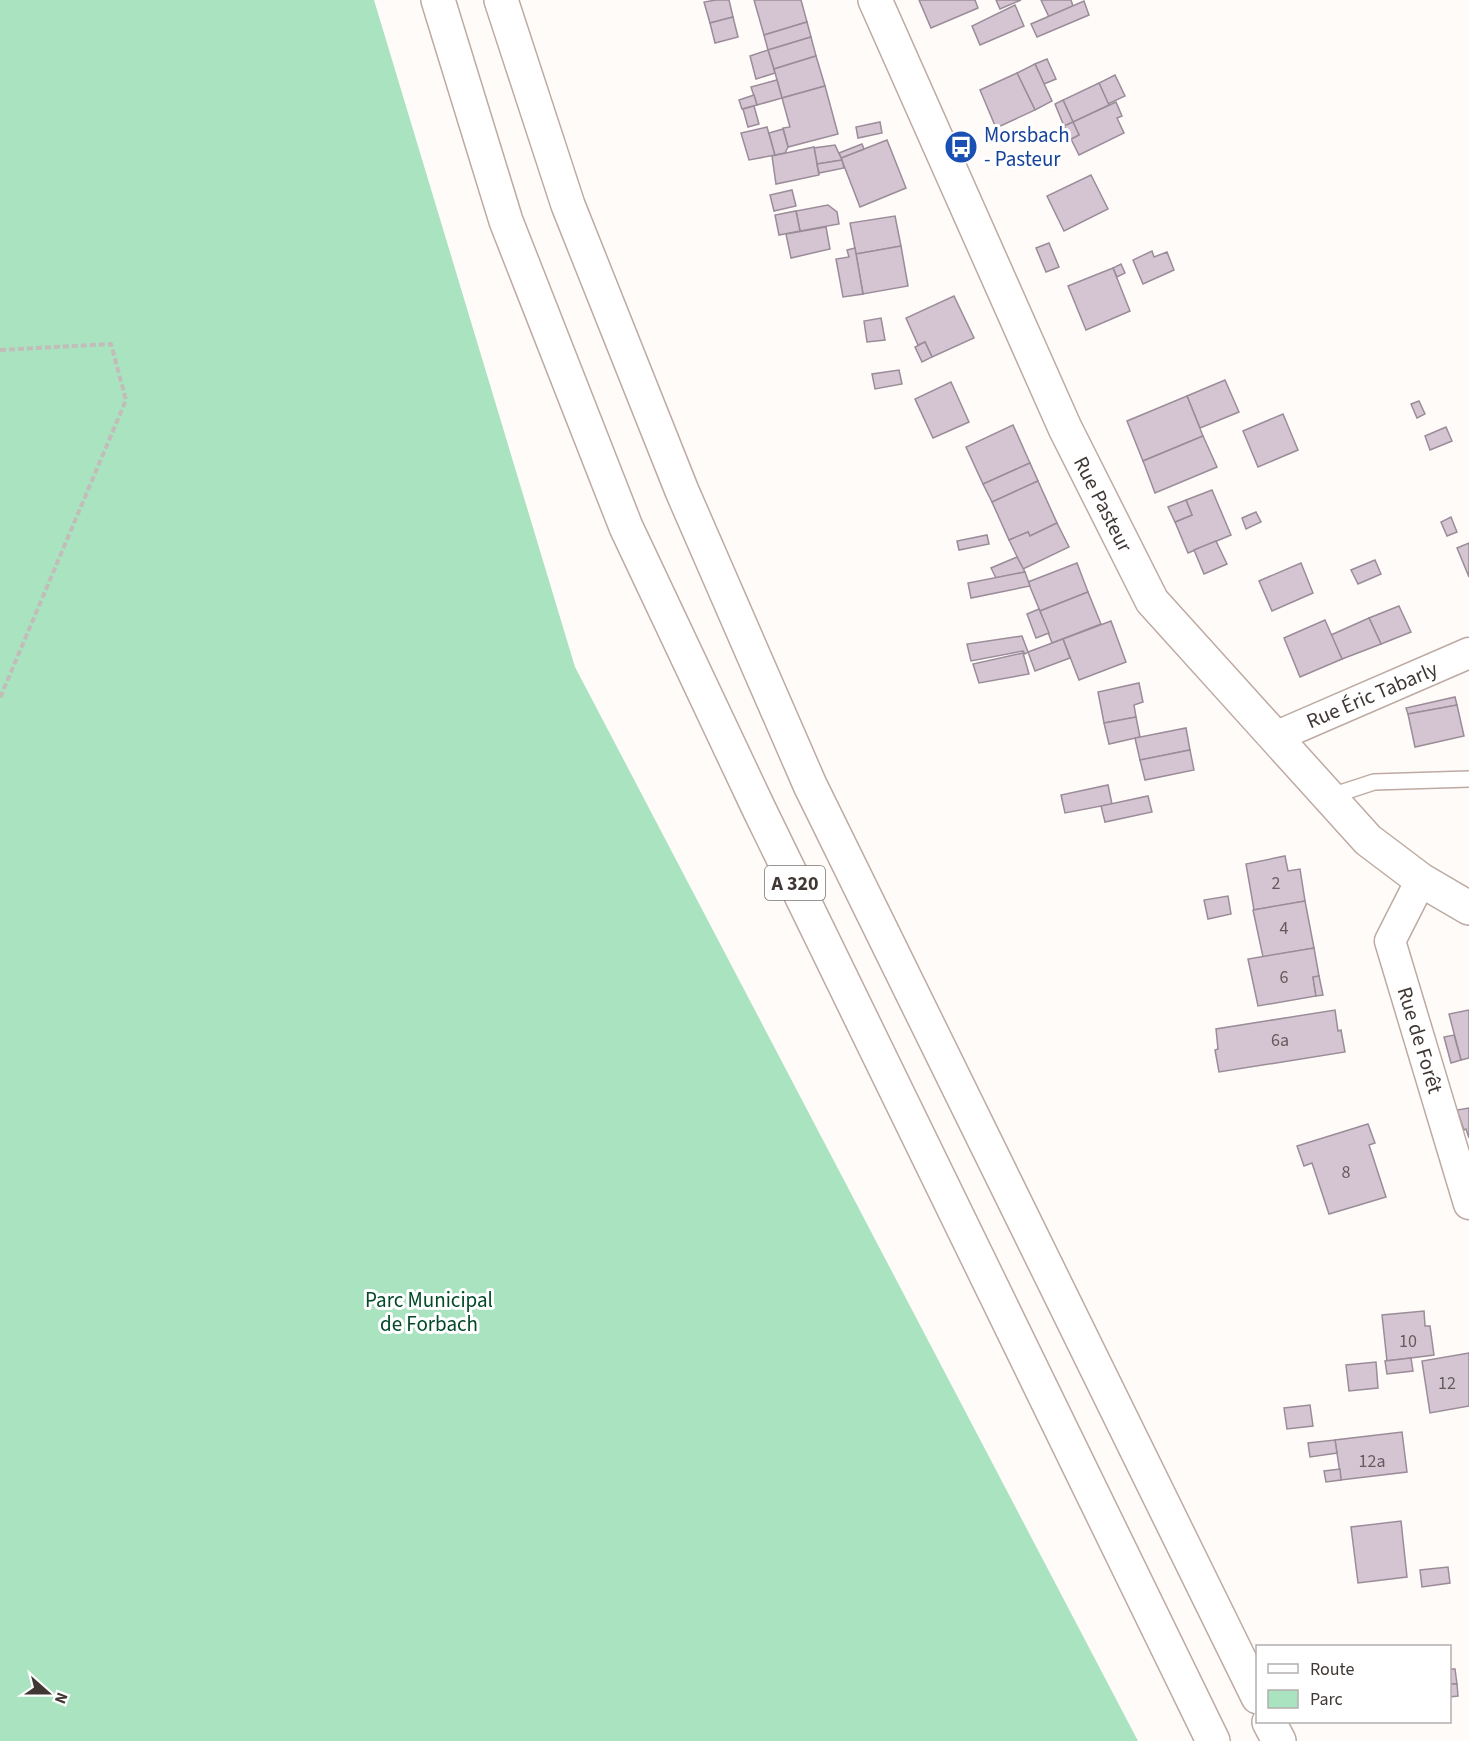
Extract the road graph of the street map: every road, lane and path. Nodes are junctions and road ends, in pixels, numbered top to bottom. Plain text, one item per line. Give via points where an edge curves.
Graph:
1 (438, 0) edge
2 (501, 0) edge
3 (875, 0) edge
4 (0, 350) edge
5 (1469, 653) edge
6 (0, 698) edge
7 (1275, 737) junction
8 (1469, 779) edge
9 (1328, 796) junction
10 (1421, 880) junction
11 (1469, 908) edge
12 (1469, 1204) edge
13 (1256, 1695) edge
14 (1270, 1723) edge
15 (1213, 1741) edge
16 (1279, 1741) edge

1 - 15 main road, A 320 via 506,221 626,527
2 - 13 main road, A 320 via 568,205 682,491 790,741
3 - 7 main road, Rue Pasteur via 1065,428 1152,601
4 - 6 path via 111,344 126,400
5 - 7 street, Rue Éric Tabarly
7 - 9 main road, Rue Pasteur
8 - 9 lane via 1374,783
9 - 10 main road, Rue Pasteur via 1368,840
10 - 11 main road, Rue Pasteur
10 - 12 street, Rue de Forêt via 1390,941
14 - 16 main road

